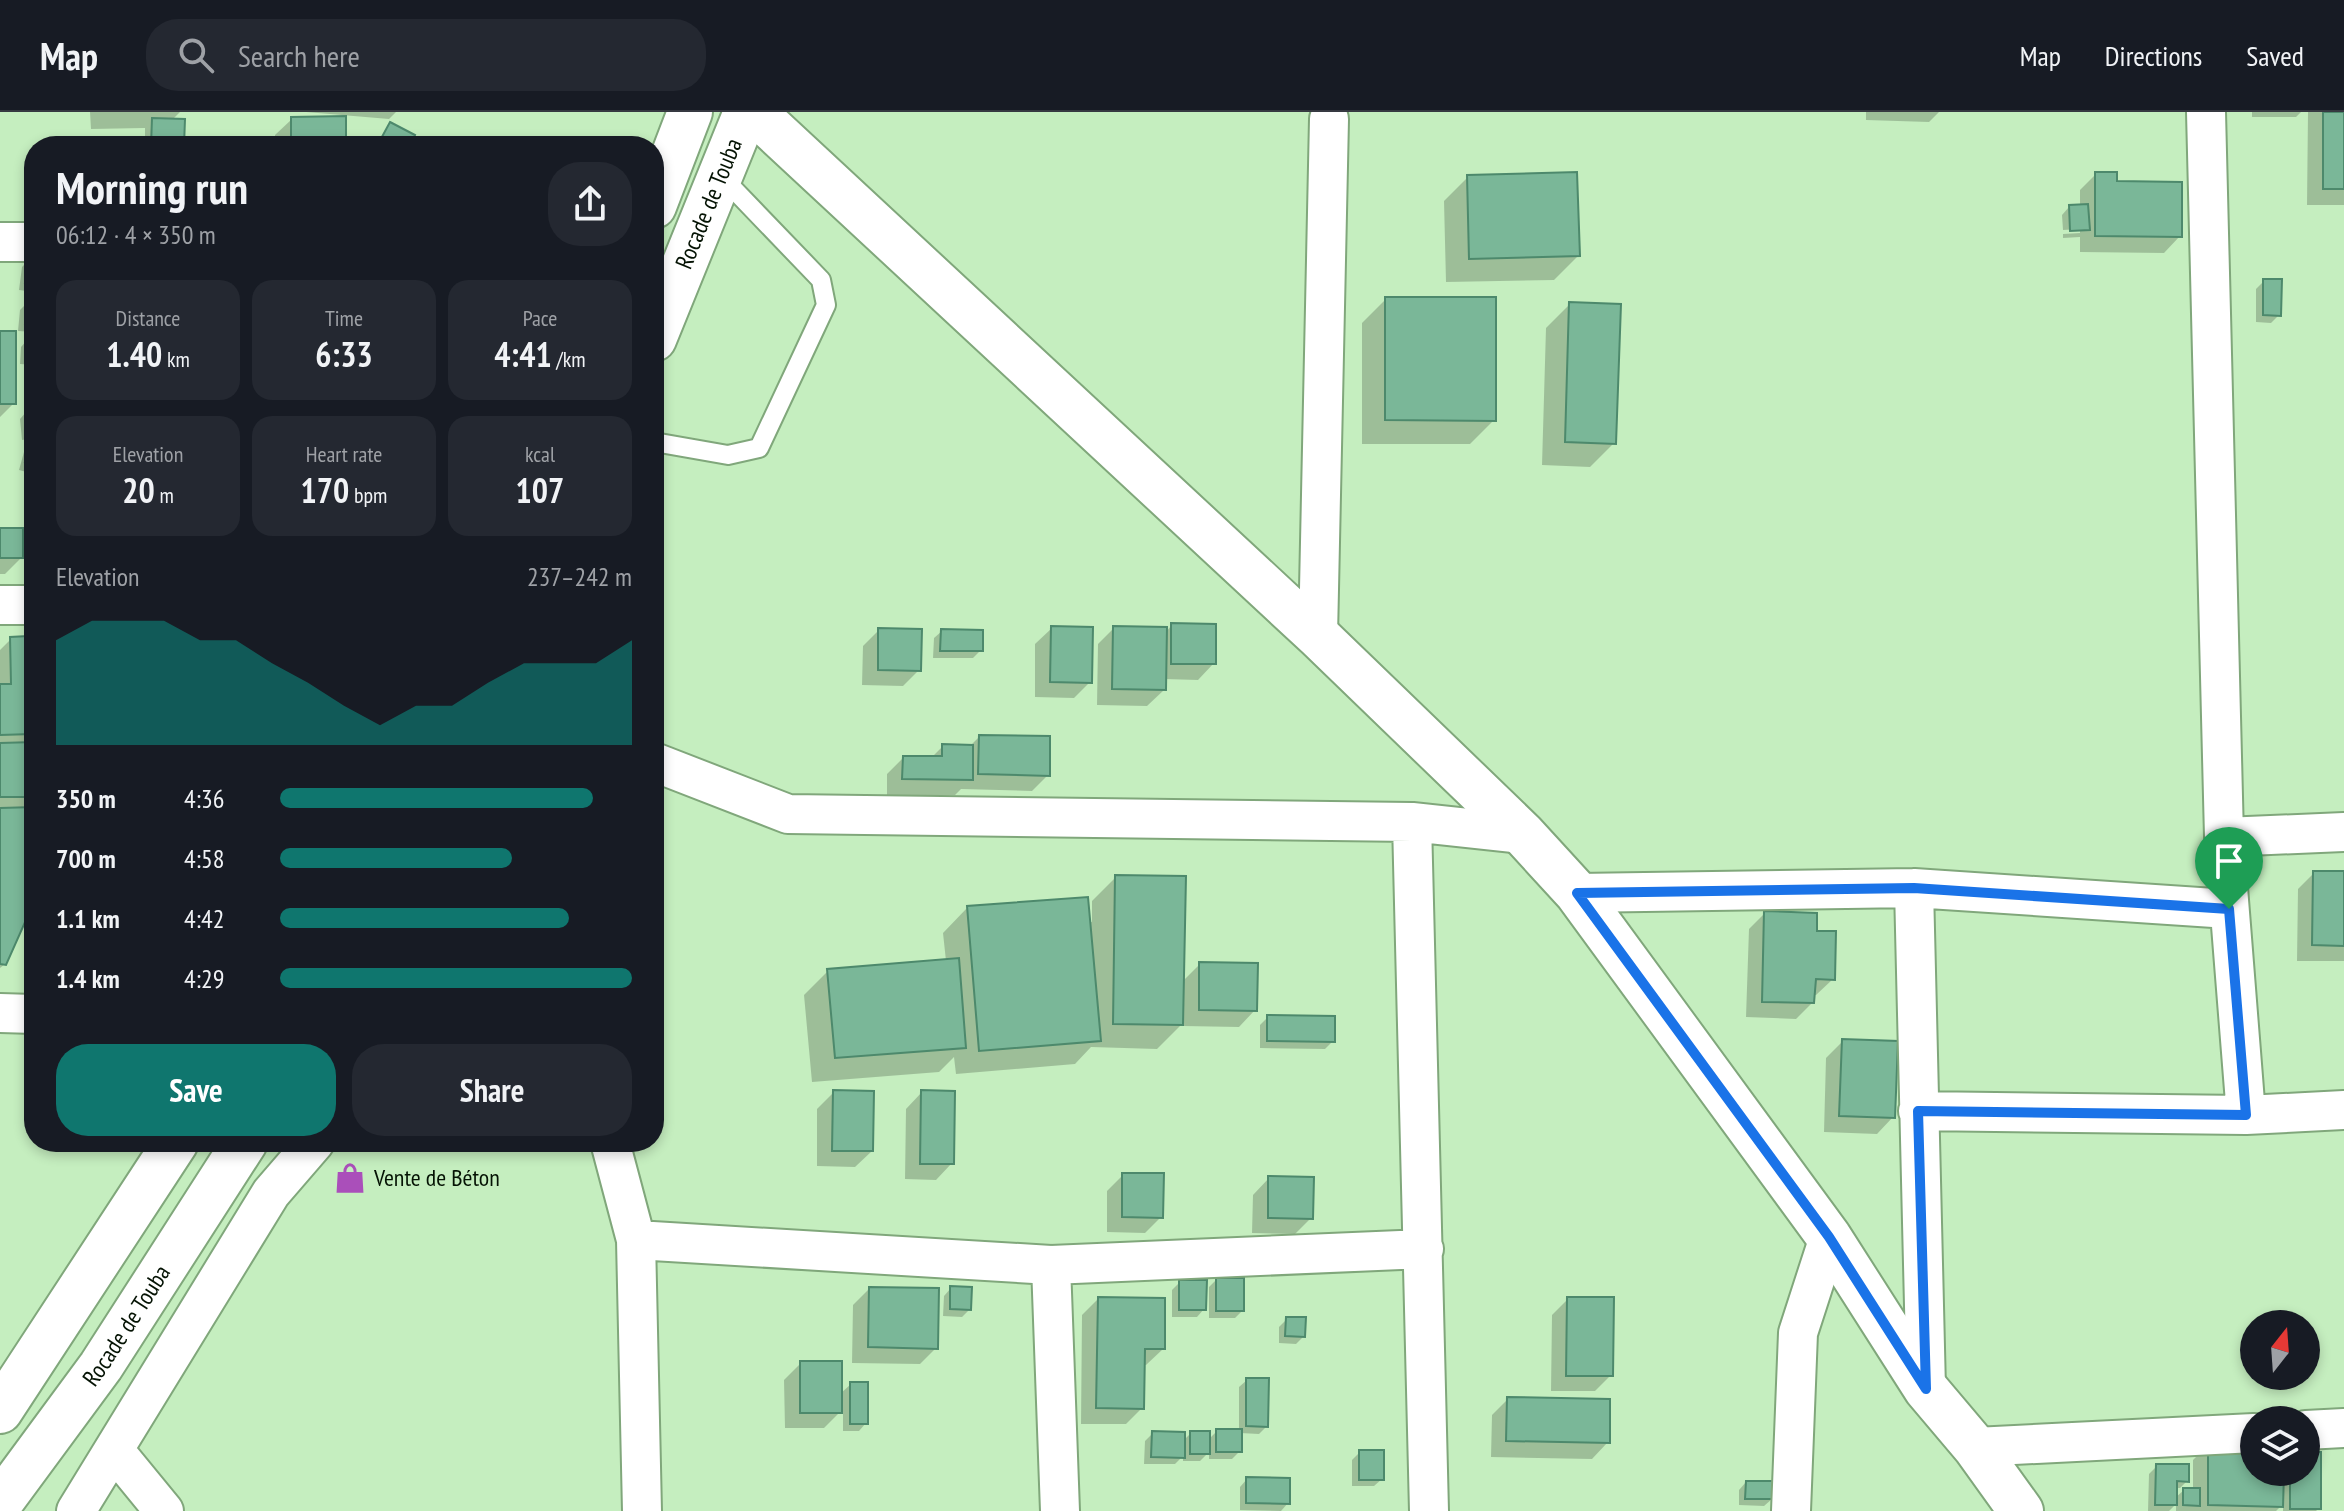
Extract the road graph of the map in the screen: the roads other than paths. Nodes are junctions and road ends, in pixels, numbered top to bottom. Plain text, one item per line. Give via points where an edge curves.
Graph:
1 (690, 112) edge
2 (746, 112) edge
3 (754, 112) edge
4 (2206, 112) edge
5 (1329, 119) dead end
6 (720, 175) junction
7 (664, 180) edge
8 (0, 242) edge
9 (24, 242) edge
10 (664, 314) edge
11 (664, 444) edge
12 (0, 605) edge
13 (24, 605) edge
14 (1318, 636) junction
15 (664, 766) edge
16 (1412, 822) junction
17 (2344, 832) edge
18 (1523, 834) junction
19 (2224, 837) junction
20 (1914, 888) junction
21 (1577, 893) junction
22 (2229, 909) junction
23 (0, 1013) edge
24 (24, 1014) edge
25 (2344, 1110) edge
26 (1918, 1111) junction
27 (2246, 1115) junction
28 (169, 1152) edge
29 (239, 1152) edge
30 (306, 1152) edge
31 (613, 1152) edge
32 (1829, 1237) junction
33 (636, 1240) junction
34 (1424, 1249) junction
35 (1051, 1265) junction
36 (1926, 1389) junction
37 (0, 1411) edge
38 (2344, 1428) edge
39 (2320, 1429) edge
40 (2240, 1434) edge
41 (1975, 1447) junction
42 (114, 1450) junction
43 (0, 1503) edge
44 (76, 1511) edge
45 (164, 1511) edge
46 (642, 1511) edge
47 (1060, 1511) edge
48 (1429, 1511) edge
49 (1791, 1511) edge
50 (2021, 1511) edge

1 - 7 main road, Rocade de Touba
2 - 6 main road, Rocade de Touba
3 - 14 main road
4 - 19 street
5 - 14 street
6 - 10 main road, Rocade de Touba
6 - 11 lane via 821,280 826,305 759,448 728,455
8 - 9 street
12 - 13 street
14 - 18 main road
15 - 16 street via 788,814
16 - 18 street
16 - 34 street
17 - 19 street
18 - 21 main road
19 - 22 street
20 - 21 street
20 - 22 street
20 - 26 street
21 - 32 main road
22 - 27 street
23 - 24 street
25 - 27 street
26 - 27 street
26 - 36 street
28 - 37 main road
29 - 43 main road, Rocade de Touba via 101,1366
30 - 42 street via 271,1193
31 - 33 street
32 - 36 main road
32 - 49 street via 1798,1333
33 - 35 street
33 - 46 street
34 - 35 street
34 - 48 street
35 - 47 street
36 - 41 main road
38 - 39 street
40 - 41 street
41 - 50 main road
42 - 44 street
42 - 45 street

